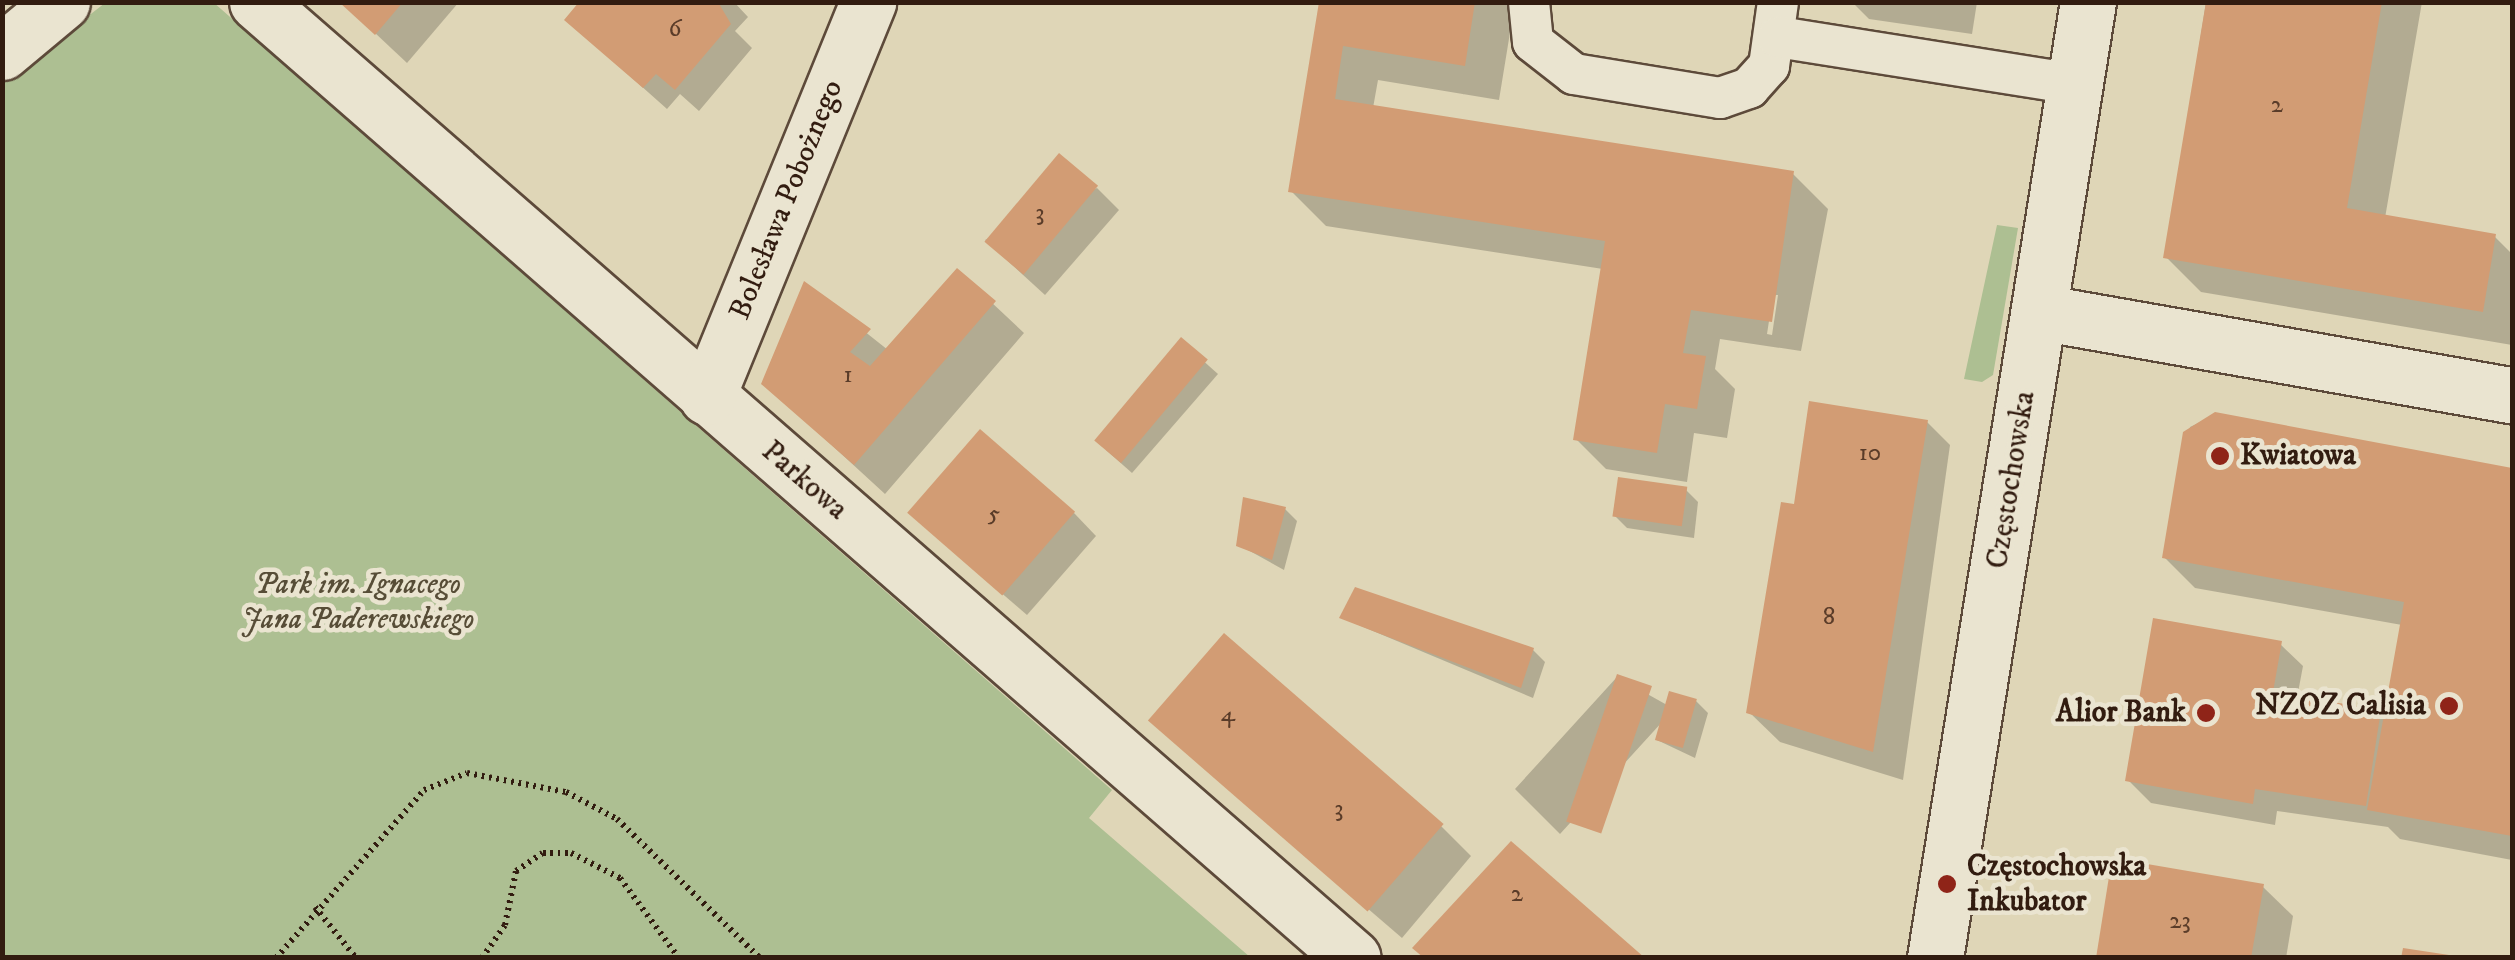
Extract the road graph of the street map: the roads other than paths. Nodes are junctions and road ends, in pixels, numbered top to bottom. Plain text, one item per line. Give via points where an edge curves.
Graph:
1 (62, 2) edge
2 (257, 2) edge
3 (868, 2) edge
4 (1529, 2) edge
5 (2088, 2) edge
6 (1778, 20) edge
7 (2, 52) edge
8 (2075, 84) junction
9 (2039, 312) junction
10 (2512, 395) edge
11 (707, 397) junction
12 (1352, 958) edge
13 (1935, 958) edge

1 - 7 street
2 - 11 street, Parkowa
3 - 11 street, Bolesława Pobożnego
4 - 6 lane via 1533,42 1574,74 1720,98 1749,88
5 - 8 street, Częstochowska
6 - 8 lane
8 - 9 street, Częstochowska
9 - 10 street
9 - 13 street, Częstochowska
11 - 12 street, Parkowa

